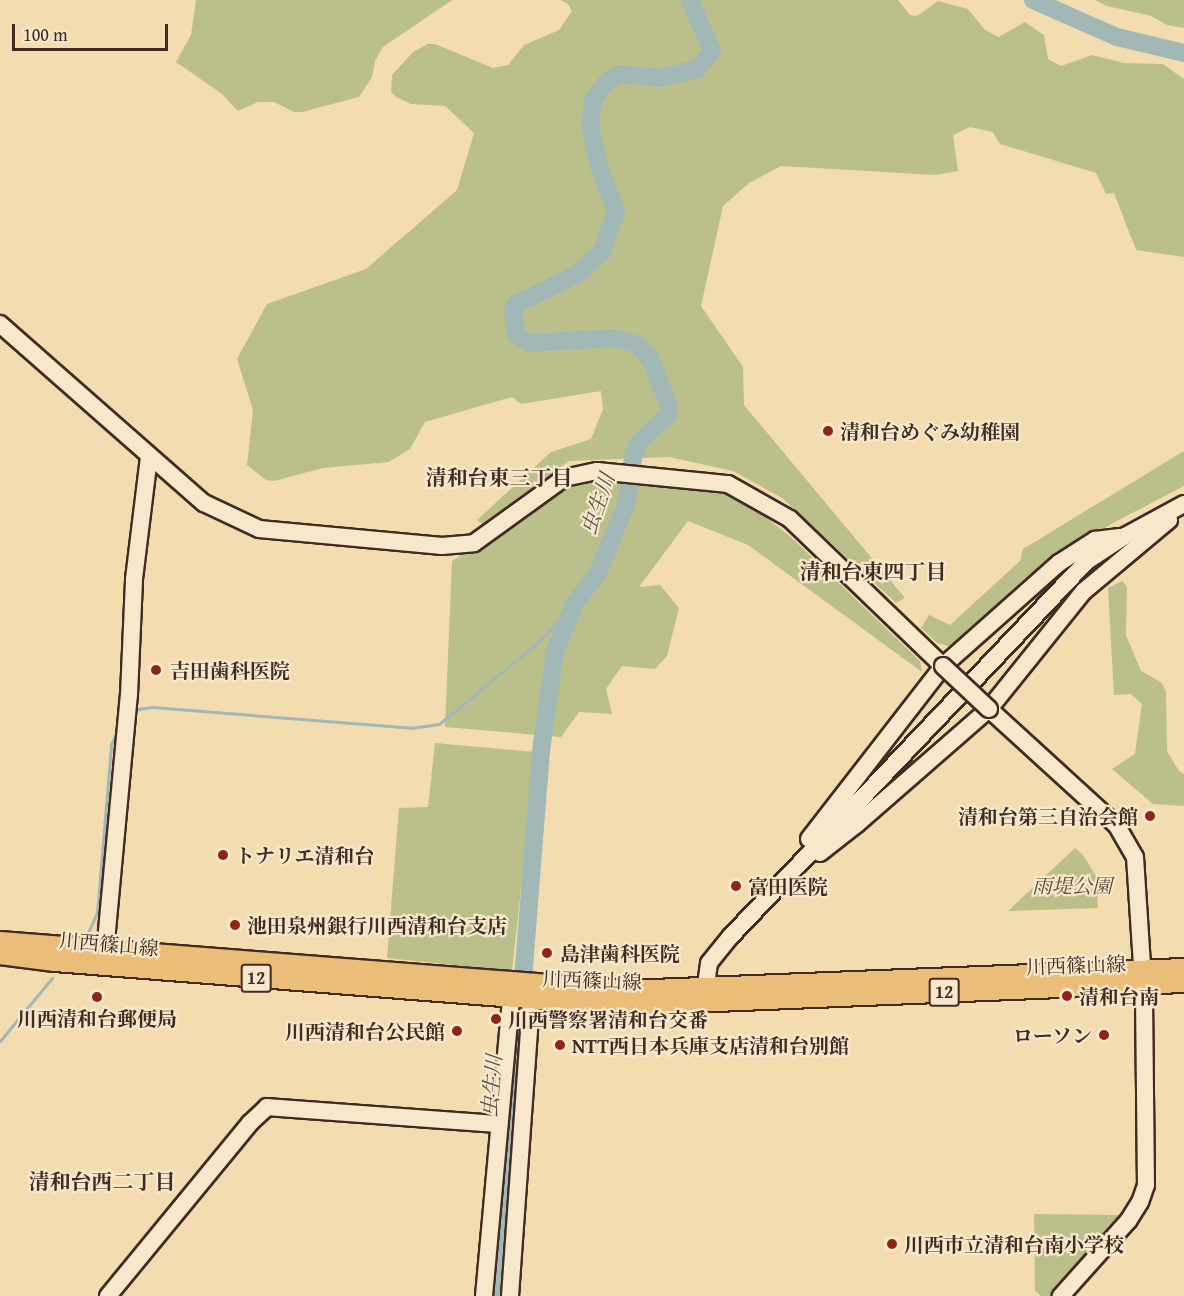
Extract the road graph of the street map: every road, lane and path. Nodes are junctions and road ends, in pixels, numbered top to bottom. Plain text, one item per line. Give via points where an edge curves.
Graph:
1 (0, 324) edge
2 (149, 456) junction
3 (1184, 506) edge
4 (1125, 536) junction
5 (943, 666) junction
6 (989, 709) junction
7 (781, 883) junction
8 (0, 941) edge
9 (0, 955) edge
10 (105, 957) junction
11 (1184, 968) edge
12 (1143, 977) junction
13 (1184, 983) edge
14 (511, 990) junction
15 (533, 992) junction
16 (704, 994) junction
17 (499, 1124) junction
18 (108, 1296) edge
19 (484, 1296) edge
20 (510, 1296) edge
21 (1061, 1296) edge

1 - 2 street
2 - 5 street via 204,503 259,529 442,546 474,543 564,478 597,471 728,484 790,519
2 - 10 street via 134,579
3 - 4 street
3 - 6 street via 1084,591
4 - 5 street via 1095,540 1059,563
4 - 7 street via 1087,561
5 - 6 street, bridge
5 - 7 street via 838,800
6 - 7 street via 857,824
6 - 12 street via 1118,826 1135,857
7 - 16 street via 709,963
8 - 10 main road, 川西篠山線 / 12
9 - 10 main road, 川西篠山線 / 12 via 55,962
10 - 14 main road, 川西篠山線 / 12
11 - 12 main road, 川西篠山線 / 12
12 - 13 main road, 川西篠山線 / 12
12 - 16 main road, 川西篠山線 / 12
12 - 21 street via 1146,1185 1128,1221
14 - 15 main road, 川西篠山線 / 12
14 - 17 street
15 - 16 main road, 川西篠山線 / 12 via 618,1006
15 - 20 street
17 - 18 street via 267,1107
17 - 19 street

